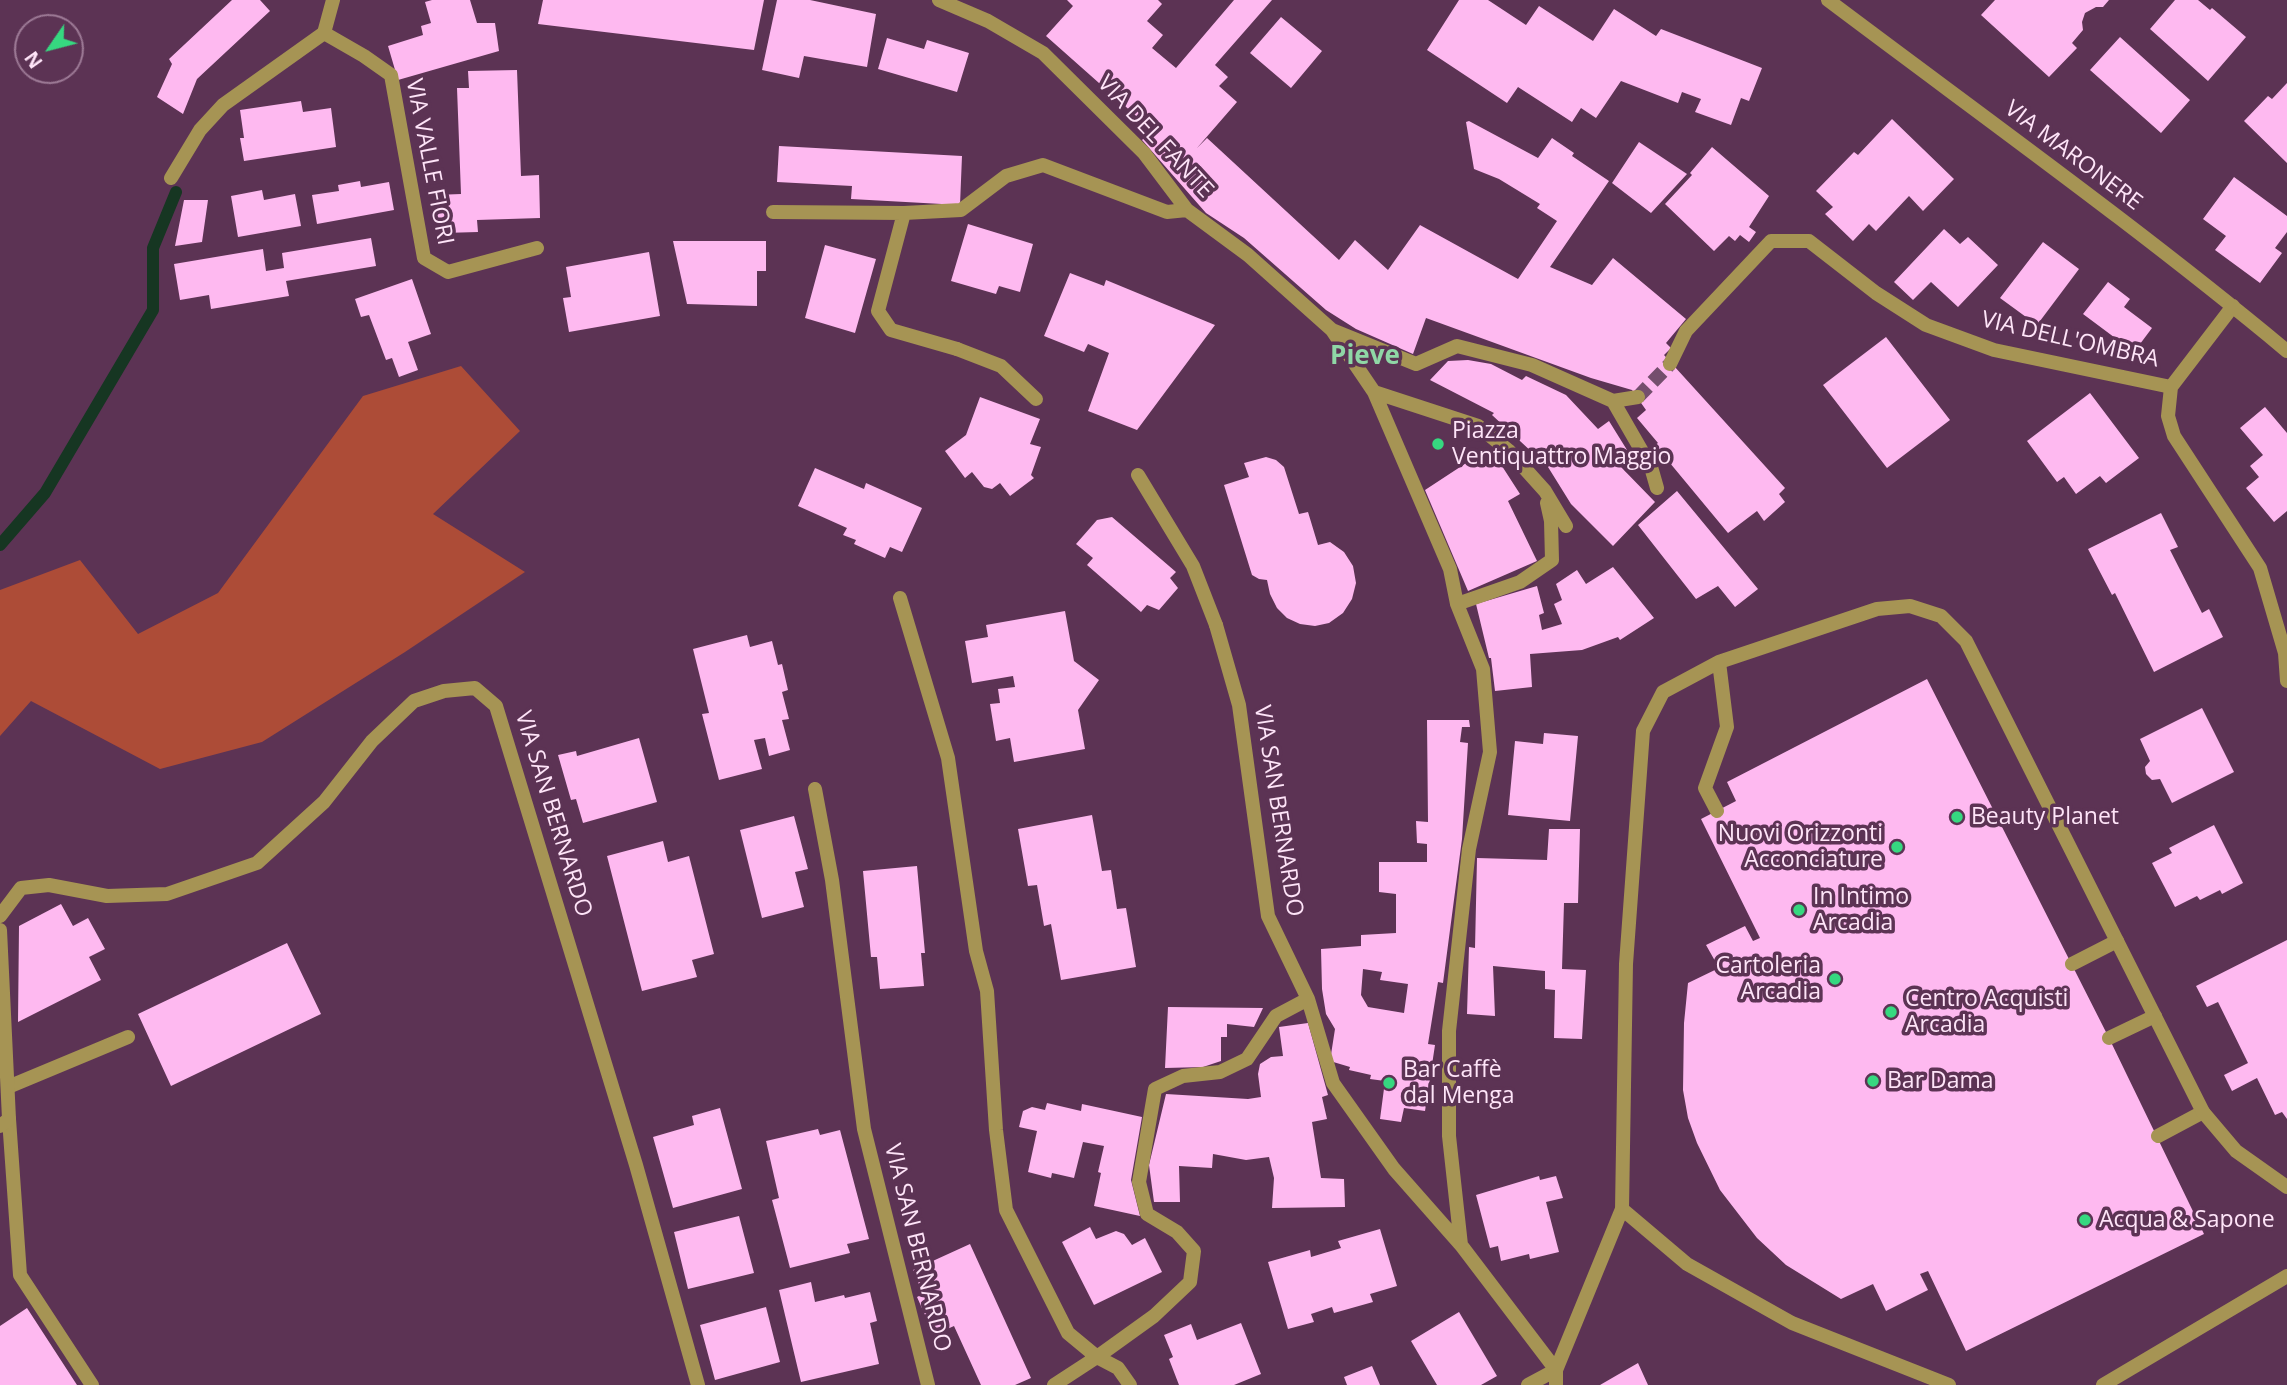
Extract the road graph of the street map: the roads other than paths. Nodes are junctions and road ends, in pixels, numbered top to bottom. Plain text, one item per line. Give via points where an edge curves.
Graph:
1 (333, 0) edge
2 (939, 0) edge
3 (1828, 0) edge
4 (324, 33) junction
5 (171, 178) dead end
6 (1187, 210) junction
7 (773, 212) dead end
8 (904, 213) junction
9 (537, 248) dead end
10 (2233, 306) junction
11 (1332, 330) junction
12 (2287, 351) edge
13 (1670, 364) tunnel mouth
14 (2171, 387) junction
15 (1374, 391) junction
16 (1638, 397) tunnel mouth
17 (1036, 399) dead end
18 (1613, 401) junction
19 (1138, 475) dead end
20 (1657, 488) dead end
21 (1545, 491) junction
22 (1566, 526) dead end
23 (900, 598) dead end
24 (1457, 604) junction
25 (1719, 662) junction
26 (2287, 681) edge
27 (815, 789) dead end
28 (1717, 811) dead end
29 (0, 916) edge
30 (0, 930) edge
31 (2117, 941) junction
32 (2072, 964) dead end
33 (1308, 999) junction
34 (2155, 1016) junction
35 (128, 1037) dead end
36 (2109, 1038) dead end
37 (8, 1087) junction
38 (2203, 1111) junction
39 (5, 1122) edge
40 (2158, 1136) dead end
41 (2287, 1187) edge
42 (1622, 1209) junction
43 (1461, 1245) junction
44 (2287, 1276) edge
45 (1097, 1357) junction
46 (1556, 1377) edge
47 (92, 1385) edge
48 (698, 1385) edge
49 (928, 1385) edge
50 (1054, 1385) edge
51 (1130, 1385) edge
52 (1528, 1385) edge
53 (1949, 1385) edge
54 (2103, 1385) edge

1 - 4 street
2 - 6 street, VIA DEL FANTE via 988,21 1043,53 1144,153
3 - 10 street, VIA MARONERE
4 - 5 street via 223,105 200,130
4 - 9 street, VIA VALLE FIORI via 391,75 424,258 448,272
6 - 8 street via 1167,212 1042,165 1006,176 961,210
6 - 11 street, VIA DEL FANTE via 1248,255
7 - 8 street
8 - 17 street via 878,311 891,330 1001,366
10 - 12 street, VIA MARONERE
10 - 14 street, VIA DELL'OMBRA
11 - 15 street, VIA DEL FANTE
11 - 18 street via 1416,364 1457,346 1532,365
13 - 14 street, VIA DELL'OMBRA via 1686,331 1771,241 1810,241 1926,325 1994,350
14 - 26 street, VIA DELL'OMBRA via 2168,416 2174,436 2260,568 2286,653
15 - 21 street via 1478,426 1509,451
15 - 24 street, VIA DEL FANTE via 1450,569
16 - 18 street
18 - 20 street via 1651,467
19 - 33 street, VIA SAN BERNARDO via 1193,566 1216,625 1239,705 1268,916
21 - 22 street
21 - 24 street via 1552,560 1520,582
23 - 45 street via 948,758 976,951 988,991 1006,1210 1068,1333
24 - 43 street, VIA DEL FANTE via 1483,669 1490,752 1469,849 1449,1031 1449,1136
25 - 28 street via 1727,727 1705,788
25 - 31 street via 1877,609 1910,606 1941,616 1966,640
25 - 42 street via 1663,692 1643,731 1626,964
27 - 49 street, VIA SAN BERNARDO via 832,880 864,1129
29 - 48 street, VIA SAN BERNARDO via 21,888 49,885 107,896 167,894 257,863 324,802 372,741 415,701 444,691 475,688 496,706
30 - 37 street
31 - 32 street
31 - 34 street
33 - 43 street, VIA SAN BERNARDO via 1333,1083 1394,1169
33 - 45 street via 1276,1016 1247,1059 1220,1072 1183,1076 1155,1089 1139,1182 1147,1214 1177,1232 1194,1251 1190,1282 1154,1316
34 - 36 street
34 - 38 street
35 - 37 street
37 - 39 street
38 - 40 street
38 - 41 street via 2236,1151
39 - 47 street via 20,1275
42 - 46 street
42 - 53 street via 1687,1264 1792,1323
43 - 46 street, VIA SAN BERNARDO
44 - 54 street
45 - 50 street
45 - 51 street via 1118,1368
46 - 52 street

